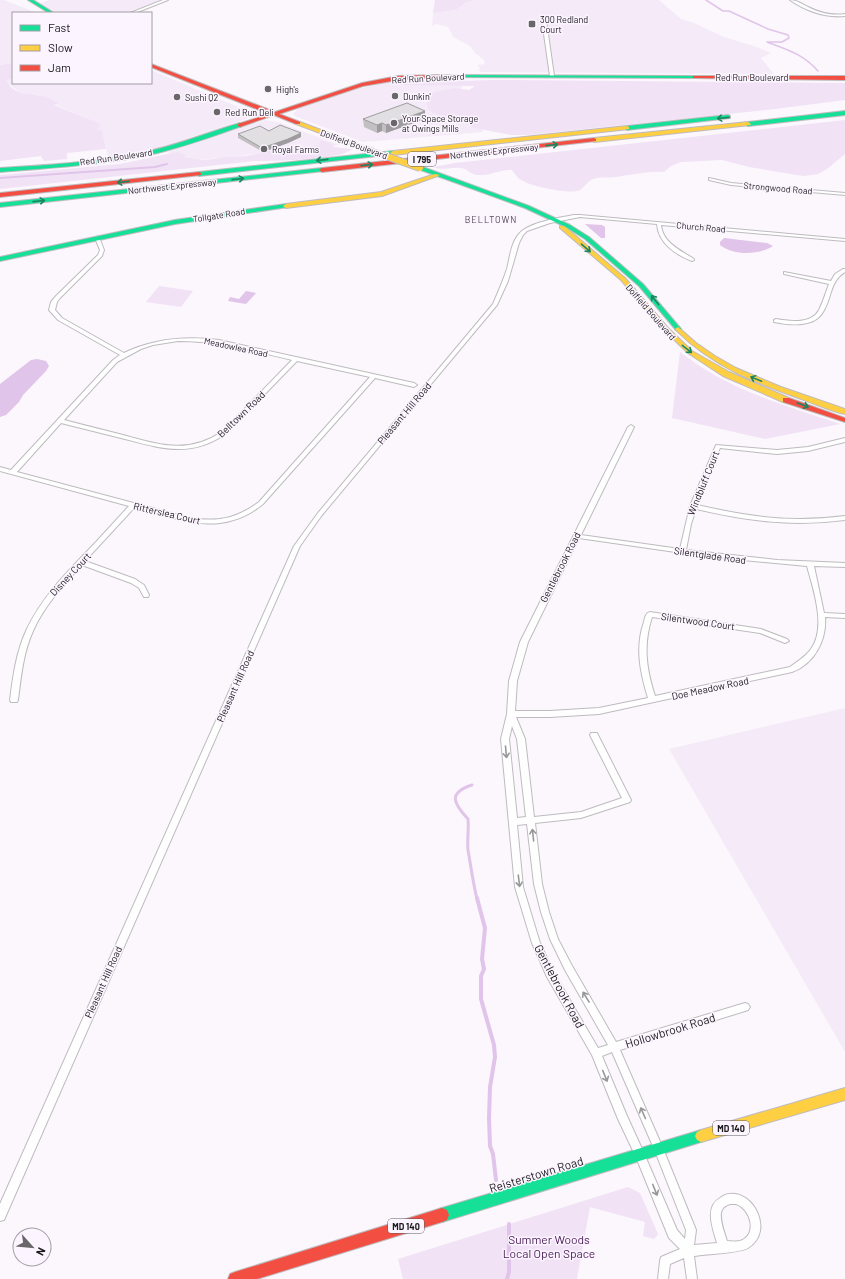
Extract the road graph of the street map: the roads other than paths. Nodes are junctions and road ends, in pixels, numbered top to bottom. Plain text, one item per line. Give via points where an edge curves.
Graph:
1 (21, 0) edge
2 (30, 0) edge
3 (166, 0) edge
4 (792, 0) edge
5 (39, 12) edge
6 (50, 12) edge
7 (135, 12) edge
8 (845, 15) edge
9 (544, 20) dead end
10 (152, 65) edge
11 (552, 76) junction
12 (845, 78) edge
13 (845, 104) edge
14 (845, 113) edge
15 (272, 114) junction
16 (0, 170) edge
17 (437, 175) junction
18 (711, 179) dead end
19 (845, 194) edge
20 (0, 195) edge
21 (0, 206) edge
22 (558, 221) junction
23 (659, 224) junction
24 (97, 238) junction
25 (845, 240) edge
26 (0, 259) edge
27 (692, 260) dead end
28 (845, 270) edge
29 (786, 273) dead end
30 (832, 283) junction
31 (776, 321) dead end
32 (124, 355) junction
33 (296, 359) junction
34 (373, 377) junction
35 (414, 385) dead end
36 (845, 412) edge
37 (845, 420) edge
38 (59, 421) junction
39 (631, 427) dead end
40 (844, 440) dead end
41 (0, 469) edge
42 (13, 472) junction
43 (133, 505) junction
44 (693, 506) junction
45 (845, 518) edge
46 (576, 536) junction
47 (683, 551) junction
48 (81, 562) junction
49 (810, 565) junction
50 (845, 565) edge
51 (146, 595) dead end
52 (822, 615) junction
53 (845, 616) edge
54 (785, 640) dead end
55 (14, 700) dead end
56 (653, 700) junction
57 (511, 714) junction
58 (594, 735) dead end
59 (531, 821) junction
60 (513, 822) junction
61 (745, 1007) dead end
62 (614, 1047) junction
63 (596, 1053) junction
64 (845, 1094) edge
65 (659, 1149) junction
66 (640, 1154) junction
67 (0, 1216) edge
68 (724, 1247) junction
69 (688, 1251) junction
70 (234, 1279) edge
71 (663, 1279) edge
72 (692, 1279) edge

1 - 5 main road
2 - 6 main road
3 - 7 street
4 - 8 street via 817,13
9 - 11 street
10 - 15 main road, Dolfield Boulevard
11 - 12 main road, Red Run Boulevard
11 - 15 main road, Red Run Boulevard via 398,78 362,85
13 -> 20 main road, Northwest Expressway / I 795
21 -> 14 main road, Northwest Expressway / I 795
15 - 16 main road, Red Run Boulevard via 149,154
15 - 17 main road, Dolfield Boulevard, bridge
17 - 22 main road, Dolfield Boulevard via 528,207
17 - 24 main road, Tollgate Road via 366,197 213,216
18 - 19 street, Strongwood Road via 731,184
22 - 23 street, Church Road via 580,216
36 -> 22 main road, Dolfield Boulevard via 750,377 700,349 681,332 628,272 587,238
22 -> 37 main road, Dolfield Boulevard via 630,286 678,343 702,360 742,382
22 - 67 street, Pleasant Hill Road via 529,229 521,235 495,304 320,514 297,546
23 - 25 street, Church Road
23 - 27 street via 658,231 665,242
24 - 26 main road, Tollgate Road
24 - 32 street via 102,250 100,256 58,297 52,310 60,319
28 - 30 street via 837,275
29 - 30 street
30 - 31 street via 817,317 801,323
32 - 33 street, Meadowlea Road via 156,342 194,338
32 - 38 street, Meadowlea Road via 108,368
33 - 34 street, Meadowlea Road
33 - 38 street, Belltown Road via 226,432 200,445 177,448 162,446
34 - 35 street, Meadowlea Road
34 - 43 street, Ritterslea Court via 261,503 246,514 225,521 200,522
38 - 42 street, Meadowlea Road
39 - 46 street, Gentlebrook Road
40 - 44 street, Windbluff Court via 808,449 784,451 718,446
41 - 42 street, Ritterslea Court
42 - 43 street, Ritterslea Court
43 - 48 street, Disney Court
44 - 45 street via 740,517 777,522
44 - 47 street, Windbluff Court via 685,532
46 - 47 street, Silentglade Road
46 - 57 street, Gentlebrook Road via 524,642 513,681
47 - 49 street, Silentglade Road
48 - 51 street via 133,581 142,587
48 - 55 street, Disney Court via 57,586 32,626 20,662
49 - 50 street, Silentglade Road
49 - 52 street, Doe Meadow Road
52 - 53 street
52 - 56 street, Doe Meadow Road via 823,630 815,651 792,669
54 - 56 street, Silentwood Court via 761,631 650,614 645,627 642,652 643,670
56 - 57 street, Doe Meadow Road via 619,708 577,713
57 - 59 street, Gentlebrook Road via 521,739
57 -> 60 street, Gentlebrook Road via 505,739
58 - 59 street via 627,800 581,815
59 - 60 street
62 -> 59 street, Gentlebrook Road via 554,939 538,884
60 -> 63 street, Gentlebrook Road via 519,887 536,943 550,974
61 - 62 street, Hollowbrook Road
62 - 63 street, Hollowbrook Road
65 -> 62 street, Gentlebrook Road
63 -> 66 street, Gentlebrook Road
64 - 65 main road, Reisterstown Road / MD 140
65 - 66 main road, Reisterstown Road / MD 140
65 - 69 street, Gentlebrook Road via 691,1230
66 -> 69 street, Gentlebrook Road via 673,1234
66 - 70 main road, Reisterstown Road / MD 140
68 - 68 street via 715,1216 722,1201 738,1200 753,1212 756,1230 752,1238 744,1244
68 - 69 street
69 - 71 street via 665,1261
69 - 72 street, Gentlebrook Road

